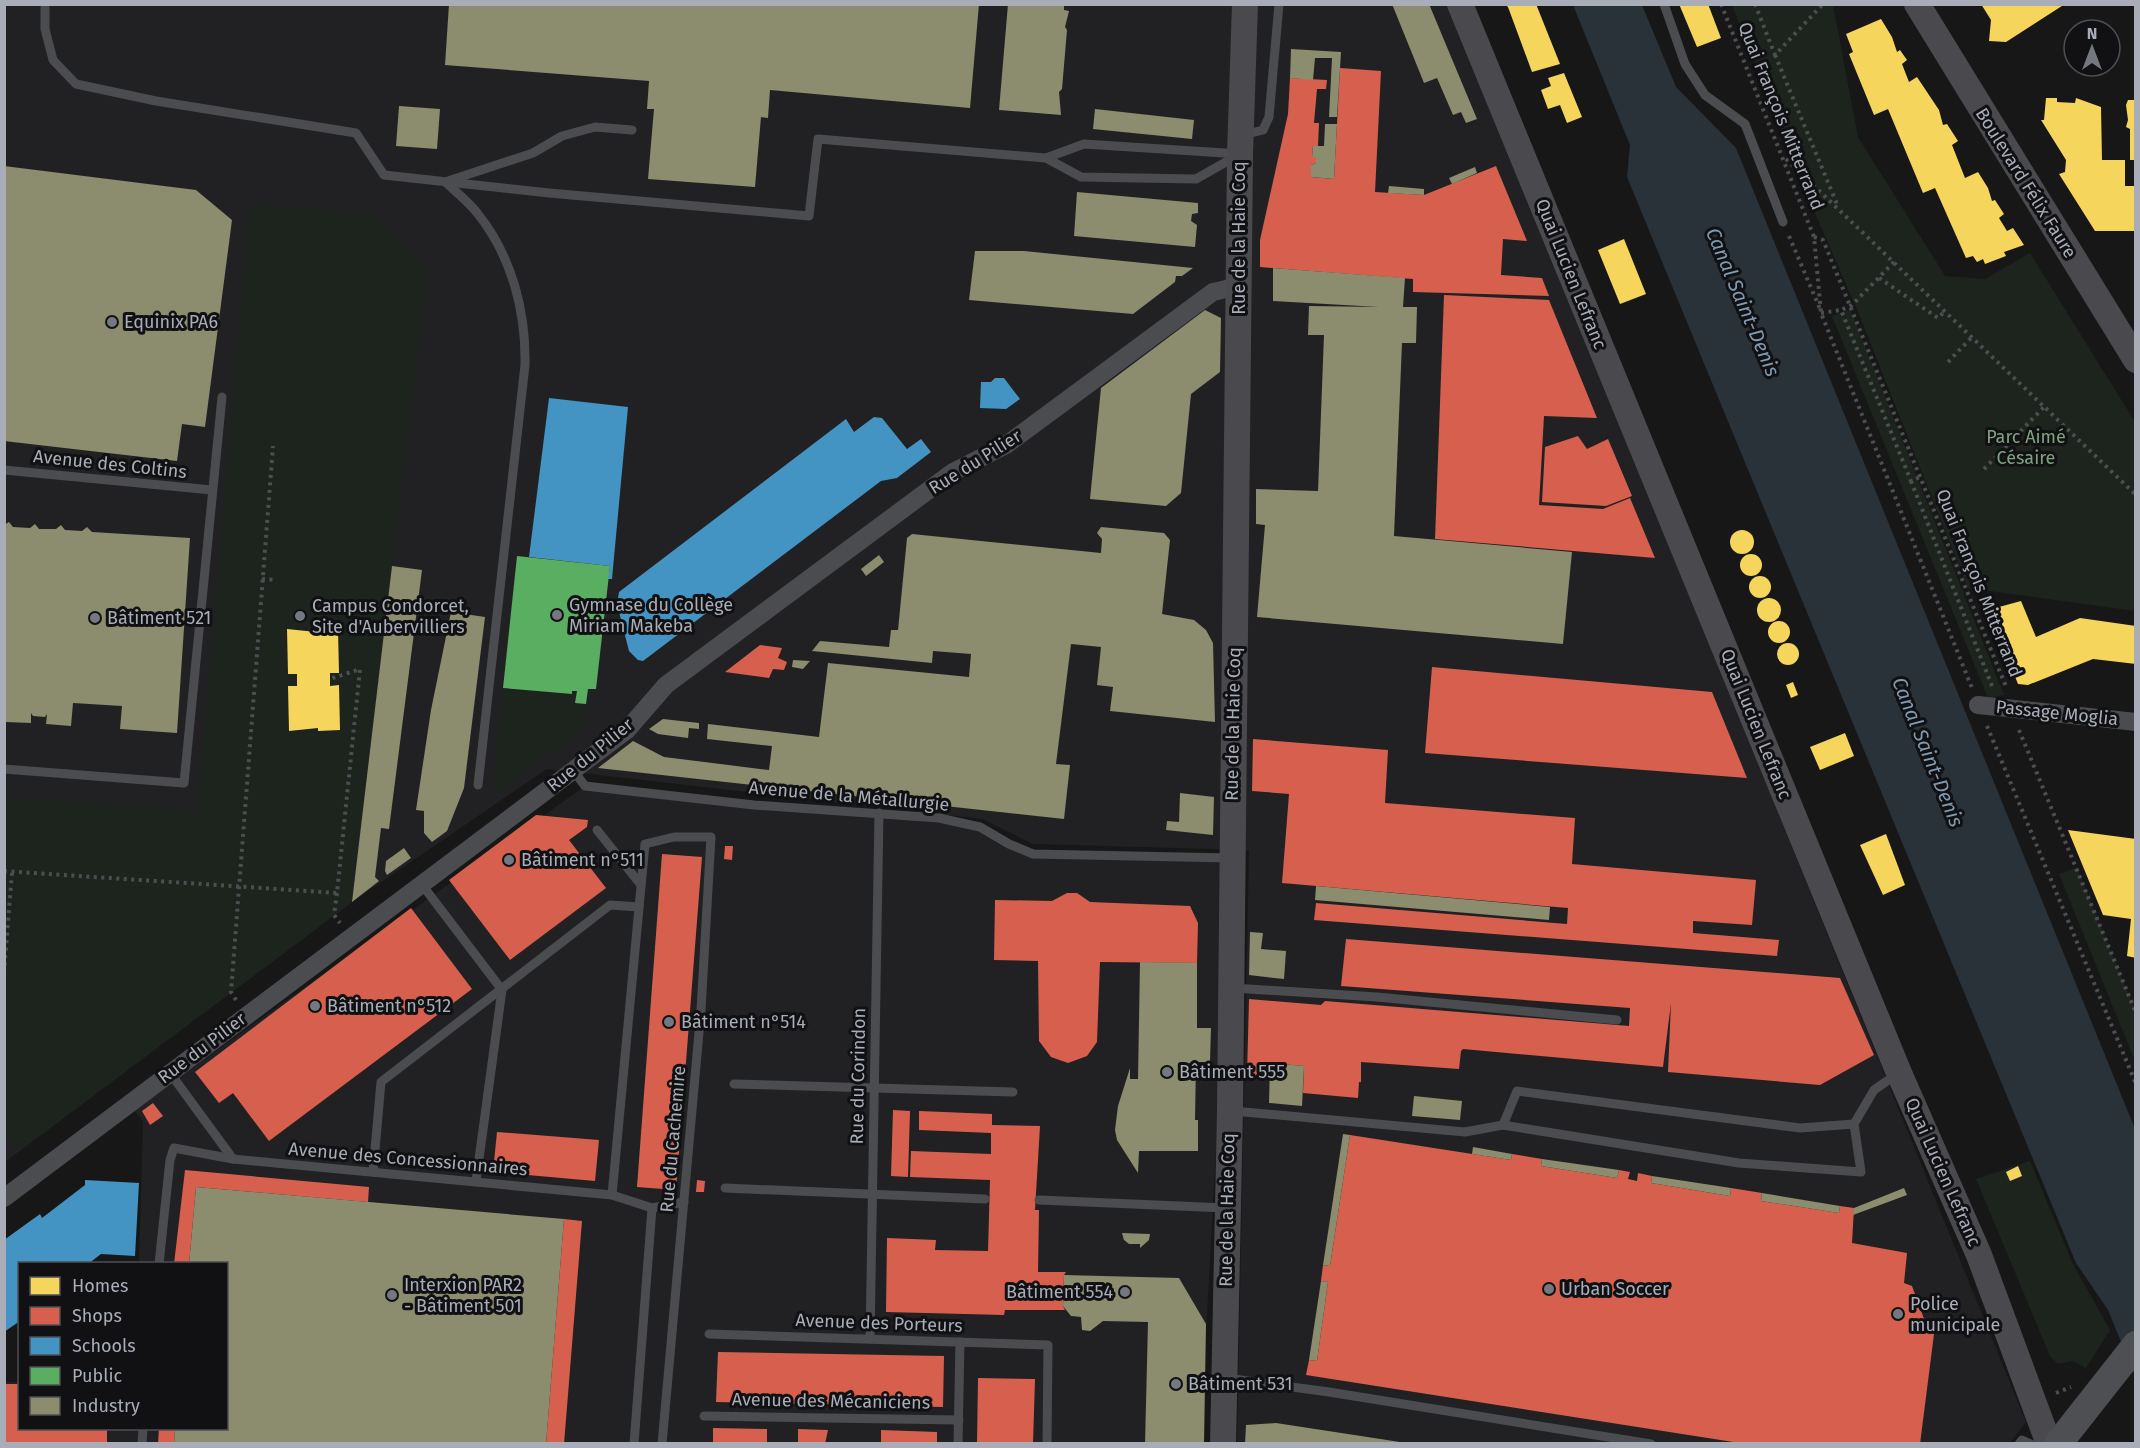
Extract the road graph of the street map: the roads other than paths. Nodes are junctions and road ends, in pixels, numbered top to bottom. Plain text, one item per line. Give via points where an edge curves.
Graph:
1 (45, 4) edge
2 (1245, 4) edge
3 (1279, 4) edge
4 (1460, 4) edge
5 (1664, 4) edge
6 (1917, 4) edge
7 (632, 130) dead end
8 (1240, 145) junction
9 (1047, 158) junction
10 (445, 182) junction
11 (1783, 222) road end
12 (1239, 286) junction
13 (2136, 360) edge
14 (222, 397) dead end
15 (4, 470) edge
16 (212, 490) junction
17 (1978, 705) dead end
18 (2136, 722) edge
19 (4, 769) edge
20 (573, 770) junction
21 (478, 785) dead end
22 (879, 813) junction
23 (597, 830) dead end
24 (1232, 858) junction
25 (641, 885) junction
26 (423, 886) junction
27 (639, 907) junction
28 (1231, 987) junction
29 (502, 990) junction
30 (1617, 1020) dead end
31 (170, 1073) junction
32 (1899, 1073) junction
33 (734, 1084) dead end
34 (874, 1088) junction
35 (1012, 1092) dead end
36 (1230, 1111) junction
37 (1854, 1124) junction
38 (1503, 1125) junction
39 (233, 1159) junction
40 (374, 1172) junction
41 (476, 1181) junction
42 (725, 1188) dead end
43 (872, 1194) junction
44 (612, 1195) junction
45 (4, 1198) edge
46 (985, 1198) dead end
47 (1039, 1200) dead end
48 (684, 1202) junction
49 (652, 1208) junction
50 (1227, 1208) junction
51 (159, 1262) edge
52 (709, 1334) dead end
53 (870, 1339) junction
54 (960, 1342) junction
55 (2136, 1345) edge
56 (1224, 1378) junction
57 (704, 1416) dead end
58 (959, 1420) junction
59 (634, 1443) edge
60 (662, 1443) edge
61 (958, 1443) edge
62 (1047, 1443) edge
63 (1223, 1443) edge
64 (1651, 1443) edge
65 (2019, 1443) edge
66 (2031, 1443) edge
67 (2049, 1443) edge
68 (2058, 1443) edge

1 - 10 lane via 45,29 53,60 76,84 356,133 384,175
2 - 8 main road, Rue de la Haie Coq
3 - 8 lane via 1269,117 1263,130
4 - 32 main road, Quai Lucien Lefranc
5 - 11 lane via 1690,72 1705,95 1745,124
6 - 13 main road, Boulevard Félix Faure
7 - 10 lane via 595,127 561,136 533,153
8 - 9 lane via 1084,144
8 - 9 lane via 1196,179 1081,177
8 - 12 main road, Rue de la Haie Coq
9 - 10 lane via 818,139 809,216
10 - 21 lane via 478,213 500,247 512,274 526,336
12 - 20 street, Rue du Pilier via 1213,292 1006,445 953,472 666,685 627,730
12 - 24 main road, Rue de la Haie Coq
14 - 16 lane
15 - 16 lane, Avenue des Coltins
16 - 19 lane via 184,783
17 - 18 street, Passage Moglia
20 - 22 lane, Avenue de la Métallurgie via 585,786
20 - 26 street, Rue du Pilier
22 - 24 lane, Avenue de la Métallurgie via 939,818 980,827 1033,854
22 - 34 lane, Rue du Corindon
23 - 25 lane
24 - 28 main road, Rue de la Haie Coq
25 - 27 lane
25 - 48 lane, Rue du Cachemire via 645,844 674,837 711,837
26 - 29 lane
26 - 31 street, Rue du Pilier
27 - 29 lane via 610,905
27 - 44 lane
28 - 30 lane
28 - 36 main road, Rue de la Haie Coq
29 - 40 lane via 381,1082
29 - 41 lane
31 - 39 lane
31 - 45 street, Rue du Pilier
32 - 37 lane via 1874,1090
32 - 67 main road, Quai Lucien Lefranc via 1980,1255
33 - 34 lane
34 - 35 lane
34 - 43 lane, Rue du Corindon
36 - 38 lane via 1465,1132
36 - 50 main road, Rue de la Haie Coq
37 - 38 lane via 1800,1128 1517,1090
37 - 38 lane via 1861,1172 1739,1163
39 - 40 lane, Avenue des Concessionnaires
39 - 51 lane, Avenue des Concessionnaires via 174,1148
40 - 41 lane, Avenue des Concessionnaires
41 - 44 lane, Avenue des Concessionnaires
42 - 43 lane
43 - 46 lane
43 - 53 lane, Rue du Corindon
44 - 49 lane, Avenue des Concessionnaires
47 - 50 lane
48 - 49 lane, Avenue des Concessionnaires
48 - 60 lane, Rue du Cachemire
49 - 59 lane
50 - 56 main road, Rue de la Haie Coq
52 - 53 lane, Avenue des Porteurs
53 - 54 lane, Avenue des Porteurs
54 - 58 lane
54 - 62 lane, Avenue des Porteurs via 1048,1345
55 - 68 main road
56 - 63 main road, Rue de la Haie Coq
56 - 64 lane
57 - 58 lane, Avenue des Mécaniciens
58 - 61 lane
65 - 66 lane

